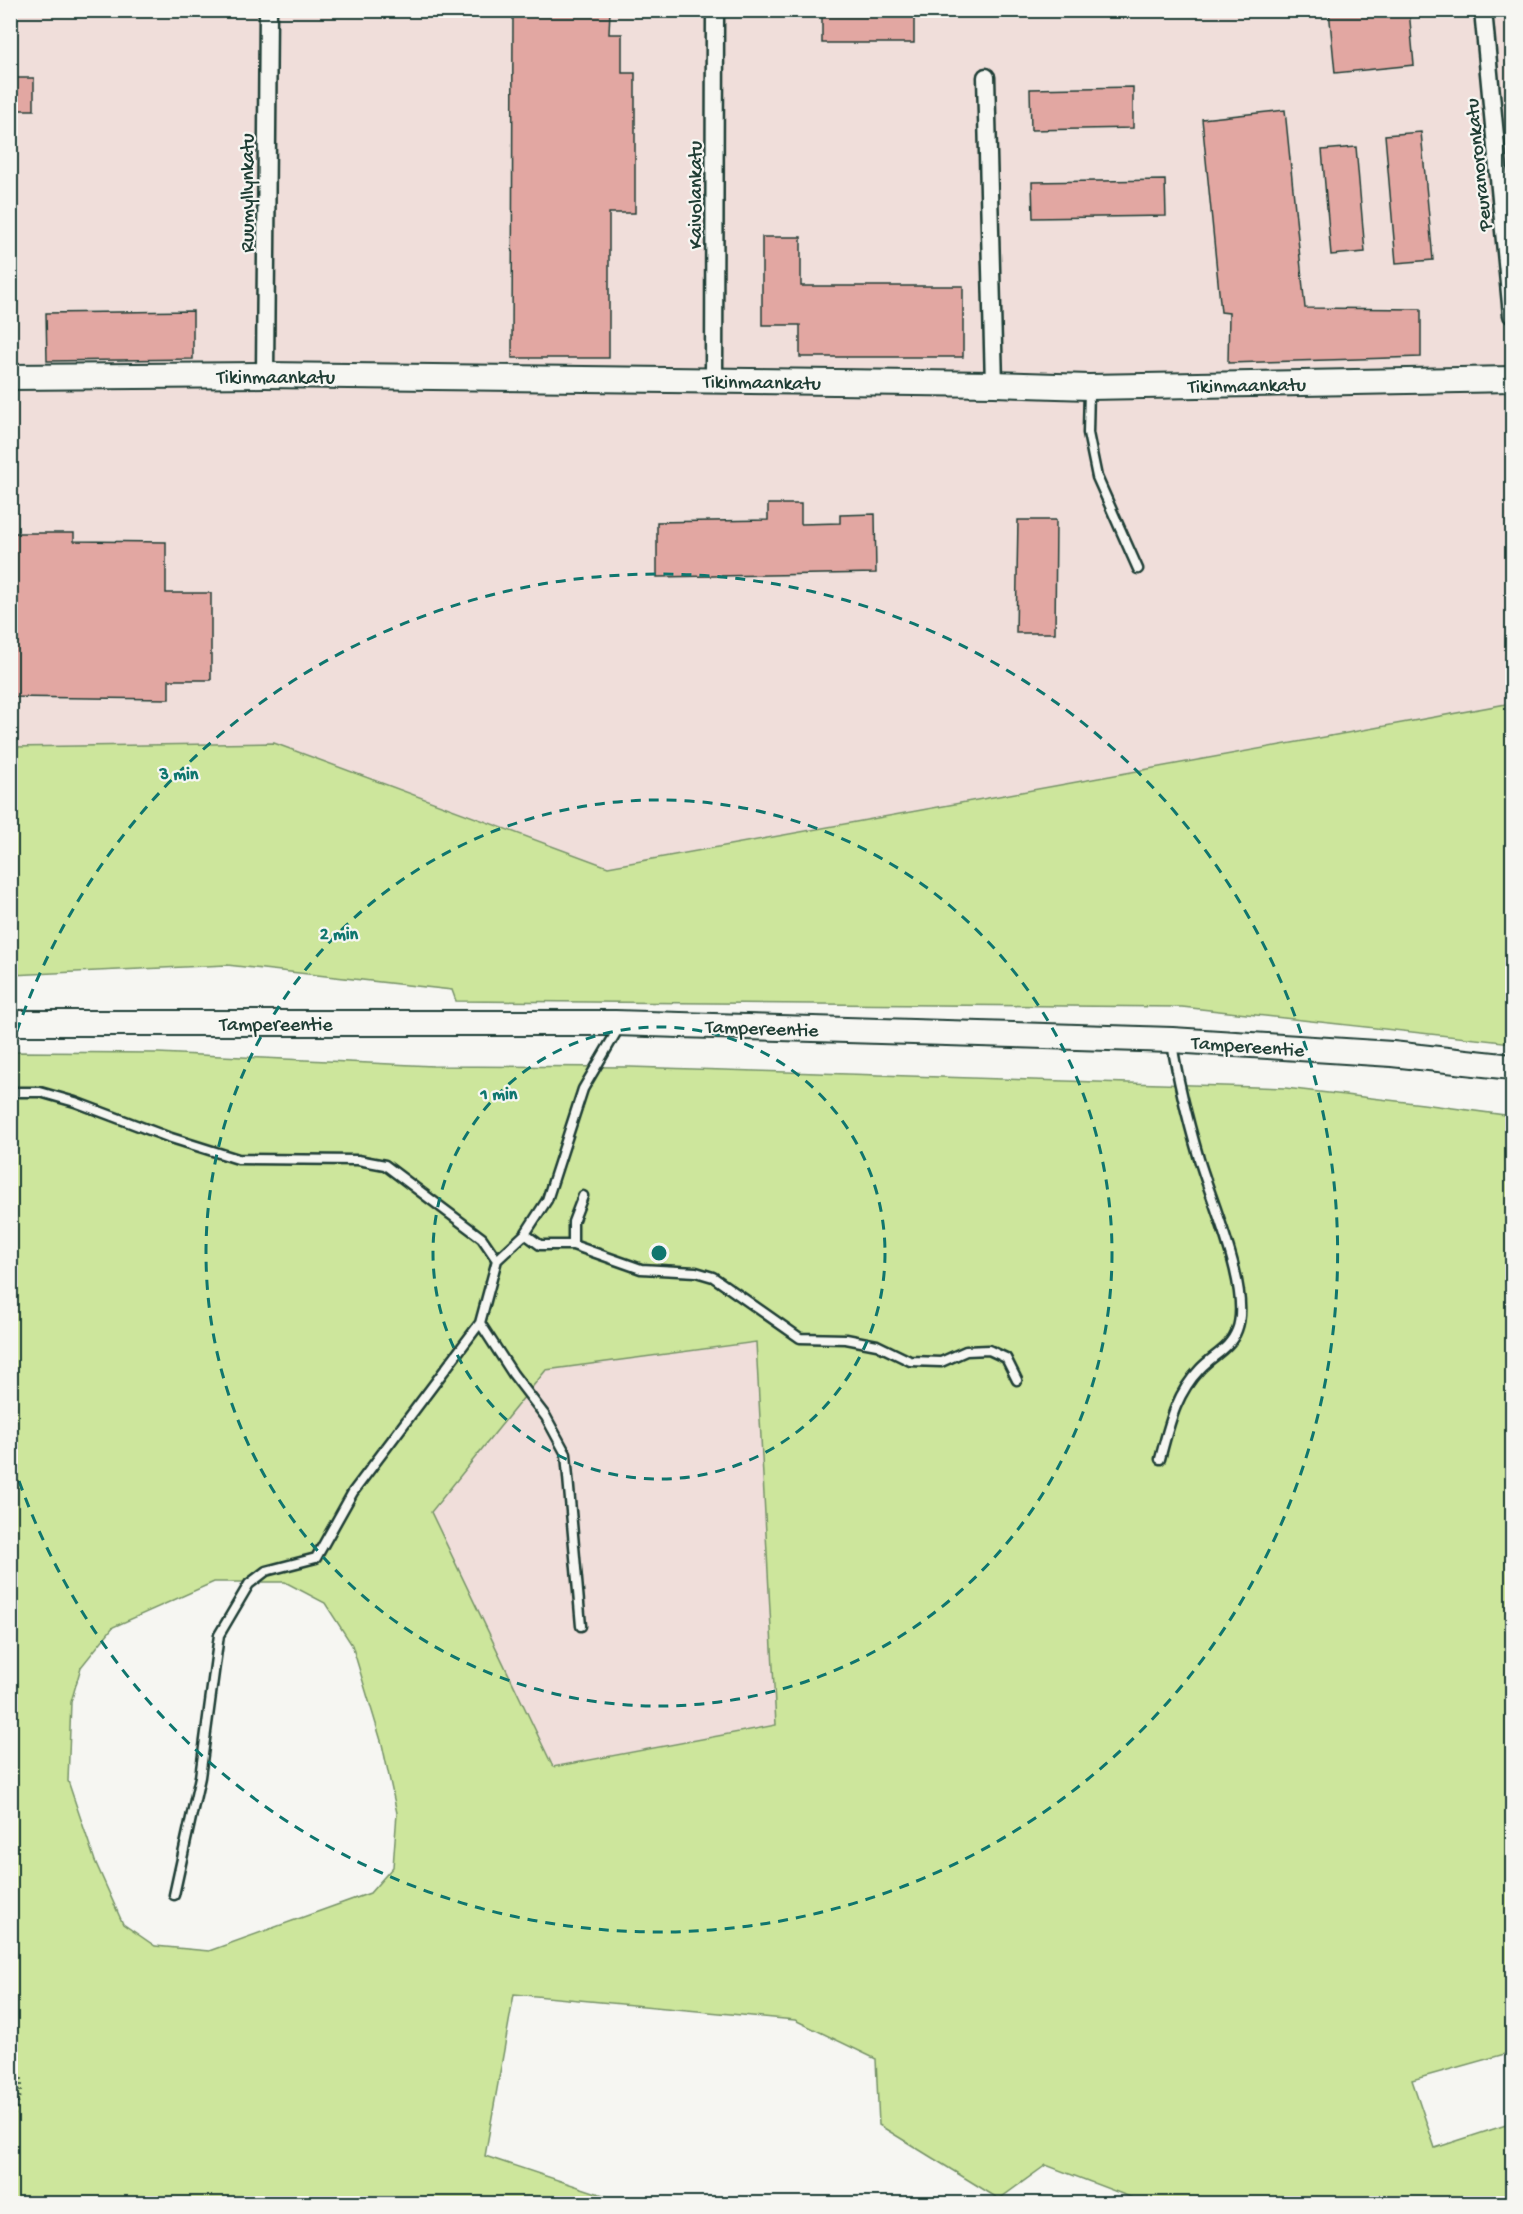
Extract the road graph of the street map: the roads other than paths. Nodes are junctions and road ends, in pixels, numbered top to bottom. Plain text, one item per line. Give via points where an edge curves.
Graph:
1 (268, 10) edge
2 (715, 10) edge
3 (1483, 10) edge
4 (986, 77) dead end
5 (1512, 315) edge
6 (265, 375) junction
7 (10, 377) edge
8 (1512, 379) edge
9 (714, 380) junction
10 (994, 384) junction
11 (1089, 387) junction
12 (1138, 569) dead end
13 (10, 1023) edge
14 (621, 1023) junction
15 (1172, 1040) junction
16 (1512, 1067) edge
17 (10, 1092) edge
18 (583, 1196) dead end
19 (525, 1234) junction
20 (573, 1245) junction
21 (497, 1260) junction
22 (480, 1323) junction
23 (1017, 1380) dead end
24 (1160, 1459) dead end
25 (581, 1626) dead end
26 (174, 1896) dead end

1 - 6 street, Ruumyllynkatu
2 - 9 street, Kaivolankatu
3 - 5 street, Peuranoronkatu
4 - 10 street
6 - 7 street, Tikinmaankatu
6 - 9 street, Tikinmaankatu
8 - 11 street, Tikinmaankatu
9 - 10 street, Tikinmaankatu
10 - 11 street, Tikinmaankatu
11 - 12 lane via 1088,433 1098,477
13 - 14 street, Tampereentie
14 - 15 street, Tampereentie
14 - 19 lane via 583,1089 546,1200
15 - 16 street, Tampereentie via 1392,1054
15 - 24 lane via 1177,1077 1239,1281 1242,1309 1238,1330 1229,1345 1200,1368 1184,1388 1174,1408
17 - 21 lane via 40,1092 75,1102 238,1159 358,1160 385,1165 482,1238
18 - 20 lane via 573,1222
19 - 20 lane via 540,1245
19 - 21 lane
20 - 23 lane via 641,1269 696,1272 713,1277 800,1338 846,1339 877,1345 910,1361 941,1362 966,1351 989,1350 1006,1358
21 - 22 lane
22 - 25 lane via 546,1417 566,1454
22 - 26 lane via 353,1492 316,1558 267,1571 249,1584 219,1635 200,1777

